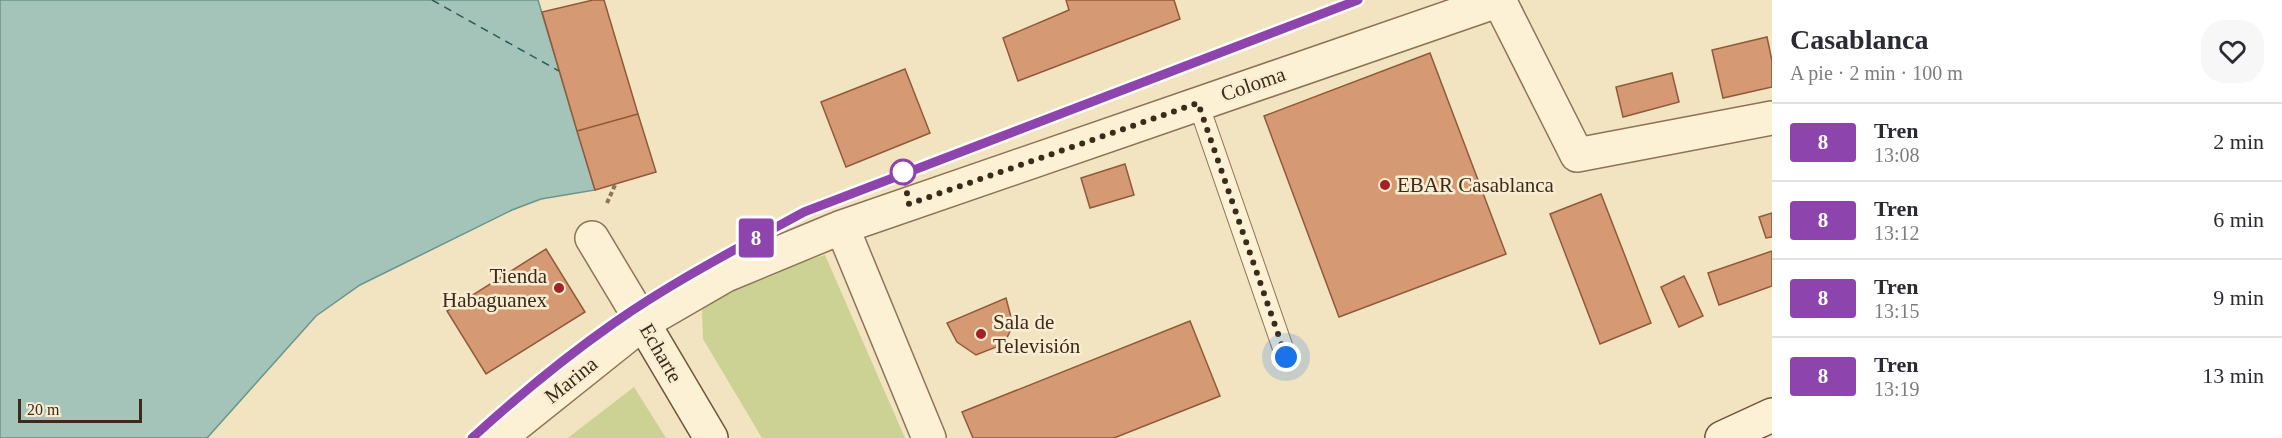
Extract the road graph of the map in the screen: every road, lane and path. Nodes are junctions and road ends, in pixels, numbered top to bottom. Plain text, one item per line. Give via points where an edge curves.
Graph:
1 (1499, 0) edge
2 (1198, 103) junction
3 (1772, 118) edge
4 (842, 227) junction
5 (592, 238) dead end
6 (643, 323) junction
7 (1286, 357) dead end
8 (1772, 415) edge
9 (500, 438) edge
10 (711, 438) edge
11 (930, 438) edge
12 (1722, 438) edge

1 - 2 street, Coloma
1 - 3 street via 1577,155
2 - 4 street, Coloma
2 - 7 lane
4 - 6 street, Coloma via 726,275
4 - 11 street
5 - 6 street, Echarte
6 - 9 street, Marina
6 - 10 street, Echarte
8 - 12 street

